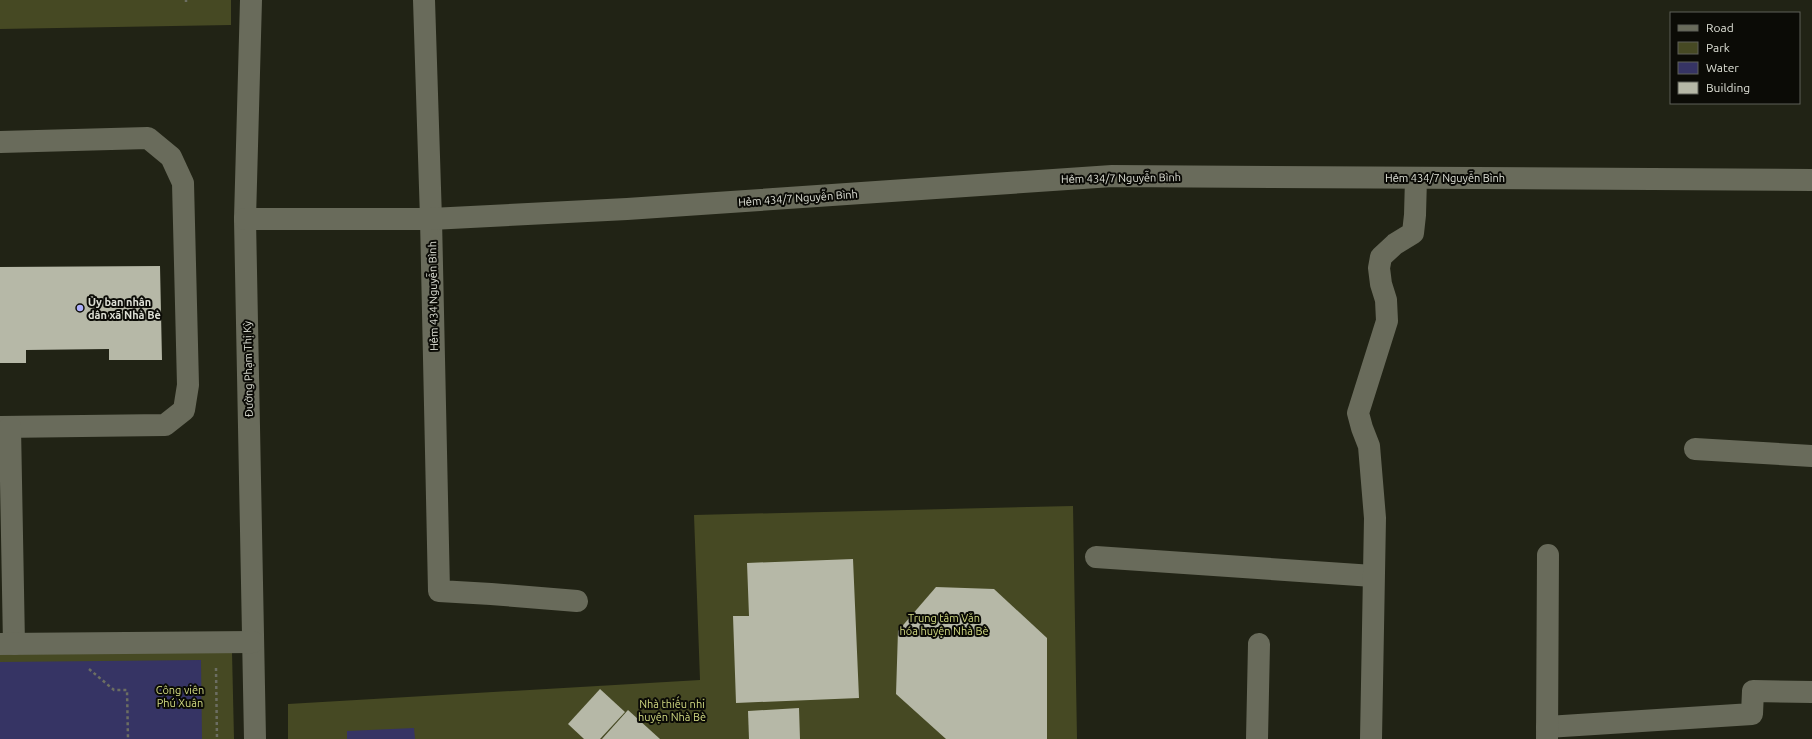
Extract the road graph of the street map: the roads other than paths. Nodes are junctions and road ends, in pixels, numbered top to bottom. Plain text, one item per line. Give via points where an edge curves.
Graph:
1 (251, 0) edge
2 (424, 0) edge
3 (0, 142) edge
4 (1416, 178) junction
5 (1812, 180) edge
6 (246, 219) junction
7 (431, 219) junction
8 (5, 427) edge
9 (1695, 449) dead end
10 (1812, 456) edge
11 (1548, 554) dead end
12 (1096, 557) dead end
13 (1374, 576) junction
14 (577, 601) dead end
15 (254, 642) junction
16 (7, 644) edge
17 (1259, 644) dead end
18 (1812, 692) edge
19 (1547, 733) edge
20 (255, 739) edge
21 (1257, 739) edge
22 (1371, 739) edge

1 - 6 street, Đường Phạm Thị Kỳ
2 - 7 street, Hẻm 434 Nguyễn Bình
3 - 8 street via 148,138 171,157 183,182 188,385 184,410 164,425
4 - 5 street, Hẻm 434/7 Nguyễn Bình
4 - 7 street, Hẻm 434/7 Nguyễn Bình via 1112,176 627,209
4 - 13 street via 1413,233 1381,257 1380,284 1386,300 1387,321 1358,412 1369,446 1375,518
6 - 7 street, Hẻm 434/7 Nguyễn Bình
6 - 15 street, Đường Phạm Thị Kỳ
7 - 14 street, Hẻm 434 Nguyễn Bình via 439,592
8 - 16 street
9 - 10 street
11 - 19 street
12 - 13 street
13 - 22 street
15 - 16 street
15 - 20 street, Đường Phạm Thị Kỳ
17 - 21 street
18 - 19 street via 1753,692 1752,714

